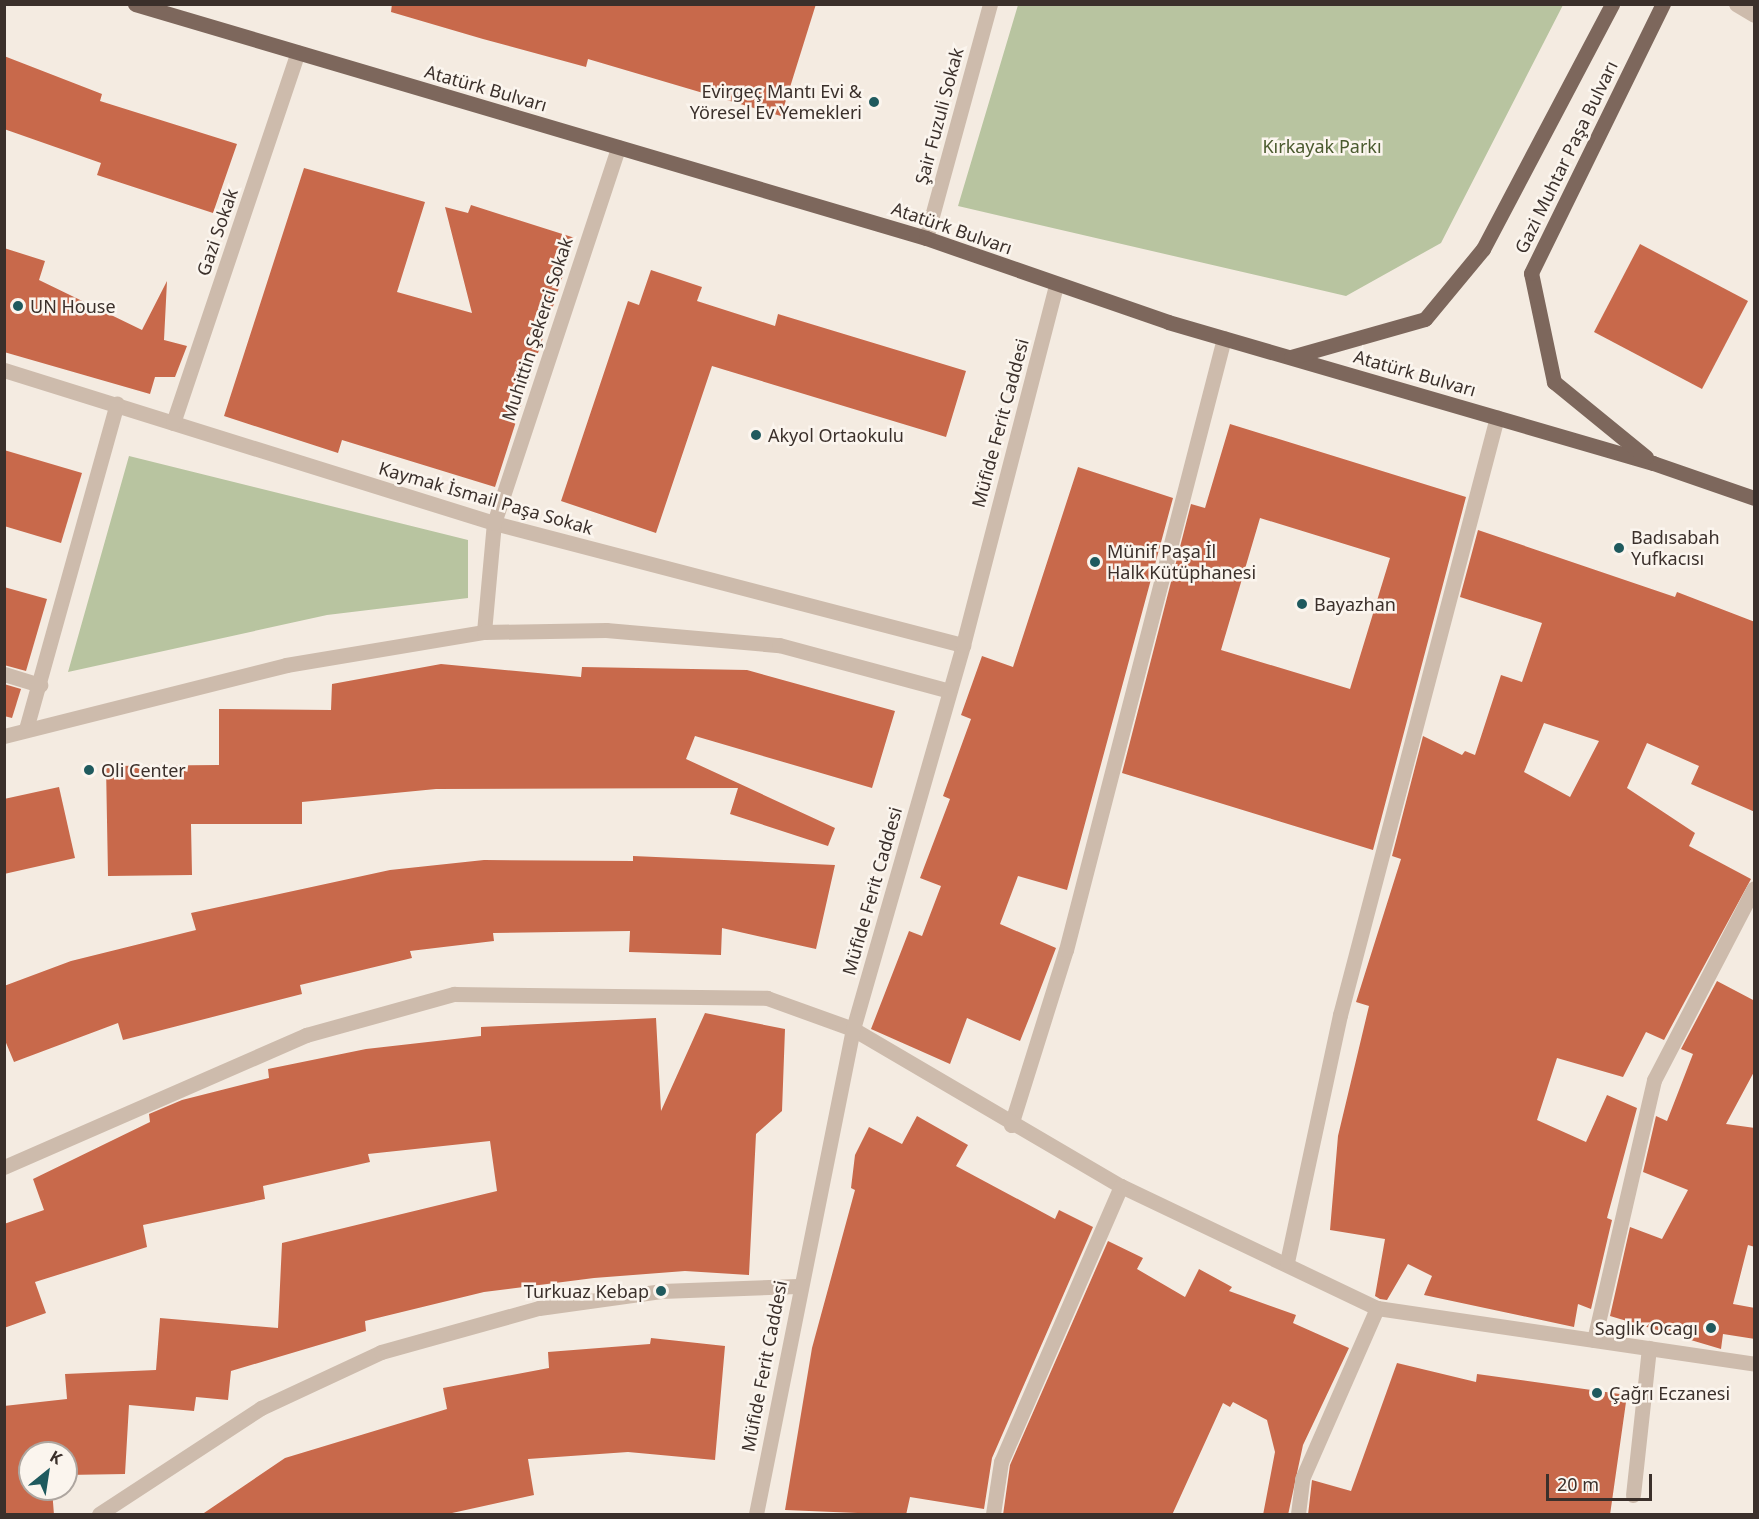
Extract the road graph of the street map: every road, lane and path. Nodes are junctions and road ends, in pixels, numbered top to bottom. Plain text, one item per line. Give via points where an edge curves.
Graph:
1 (990, 4) edge
2 (1612, 4) edge
3 (1663, 4) edge
4 (1736, 4) edge
5 (143, 6) edge
6 (1755, 15) edge
7 (298, 52) junction
8 (618, 147) junction
9 (926, 238) junction
10 (1056, 285) junction
11 (1224, 338) junction
12 (1291, 357) junction
13 (4, 370) edge
14 (117, 403) junction
15 (1497, 417) junction
16 (173, 423) junction
17 (1653, 463) junction
18 (1755, 498) edge
19 (494, 523) junction
20 (484, 632) junction
21 (963, 645) junction
22 (4, 674) edge
23 (40, 685) junction
24 (949, 691) junction
25 (26, 729) junction
26 (4, 736) edge
27 (1755, 888) edge
28 (853, 1029) junction
29 (1011, 1125) junction
30 (4, 1167) edge
31 (1121, 1185) junction
32 (1287, 1262) junction
33 (798, 1286) junction
34 (1377, 1308) junction
35 (1594, 1340) junction
36 (1649, 1348) junction
37 (1755, 1364) edge
38 (1632, 1495) dead end
39 (99, 1515) edge
40 (756, 1515) edge
41 (993, 1515) edge
42 (1298, 1515) edge

1 - 9 street, Şair Fuzuli Sokak
2 - 12 main road, Gazi Muhtar Paşa Bulvarı via 1483,249 1425,319
3 - 17 main road, Gazi Muhtar Paşa Bulvarı via 1531,273 1554,382
4 - 6 street
5 - 7 main road, Atatürk Bulvarı
7 - 8 main road, Atatürk Bulvarı
7 - 16 street, Gazi Sokak
8 - 9 main road, Atatürk Bulvarı
8 - 19 street, Muhittin Şekerci Sokak
9 - 10 main road, Atatürk Bulvarı
10 - 11 main road, Atatürk Bulvarı
10 - 21 street, Müfide Ferit Caddesi
11 - 12 main road, Atatürk Bulvarı
11 - 29 street via 1066,950
12 - 15 main road, Atatürk Bulvarı
13 - 14 street, Kaymak İsmail Paşa Sokak
14 - 16 street, Kaymak İsmail Paşa Sokak
14 - 23 street
15 - 17 main road, Atatürk Bulvarı
15 - 32 street via 1340,1015
16 - 19 street, Kaymak İsmail Paşa Sokak
17 - 18 main road, Atatürk Bulvarı
19 - 20 street, Muhittin Şekerci Sokak
19 - 21 street, Kaymak İsmail Paşa Sokak
20 - 24 street via 606,630 779,645
20 - 25 street via 286,665
21 - 24 street, Müfide Ferit Caddesi
22 - 23 street
23 - 25 street
24 - 28 street, Müfide Ferit Caddesi
25 - 26 street
27 - 35 street via 1654,1080
28 - 29 street
28 - 30 street via 767,999 454,994 306,1035
28 - 33 street, Müfide Ferit Caddesi
29 - 31 street
31 - 32 street
31 - 41 street via 1001,1462
32 - 34 street
33 - 39 street via 661,1291 539,1308 381,1352 261,1408
33 - 40 street, Müfide Ferit Caddesi
34 - 35 street
34 - 42 street via 1302,1479
35 - 36 street
36 - 37 street
36 - 38 street

